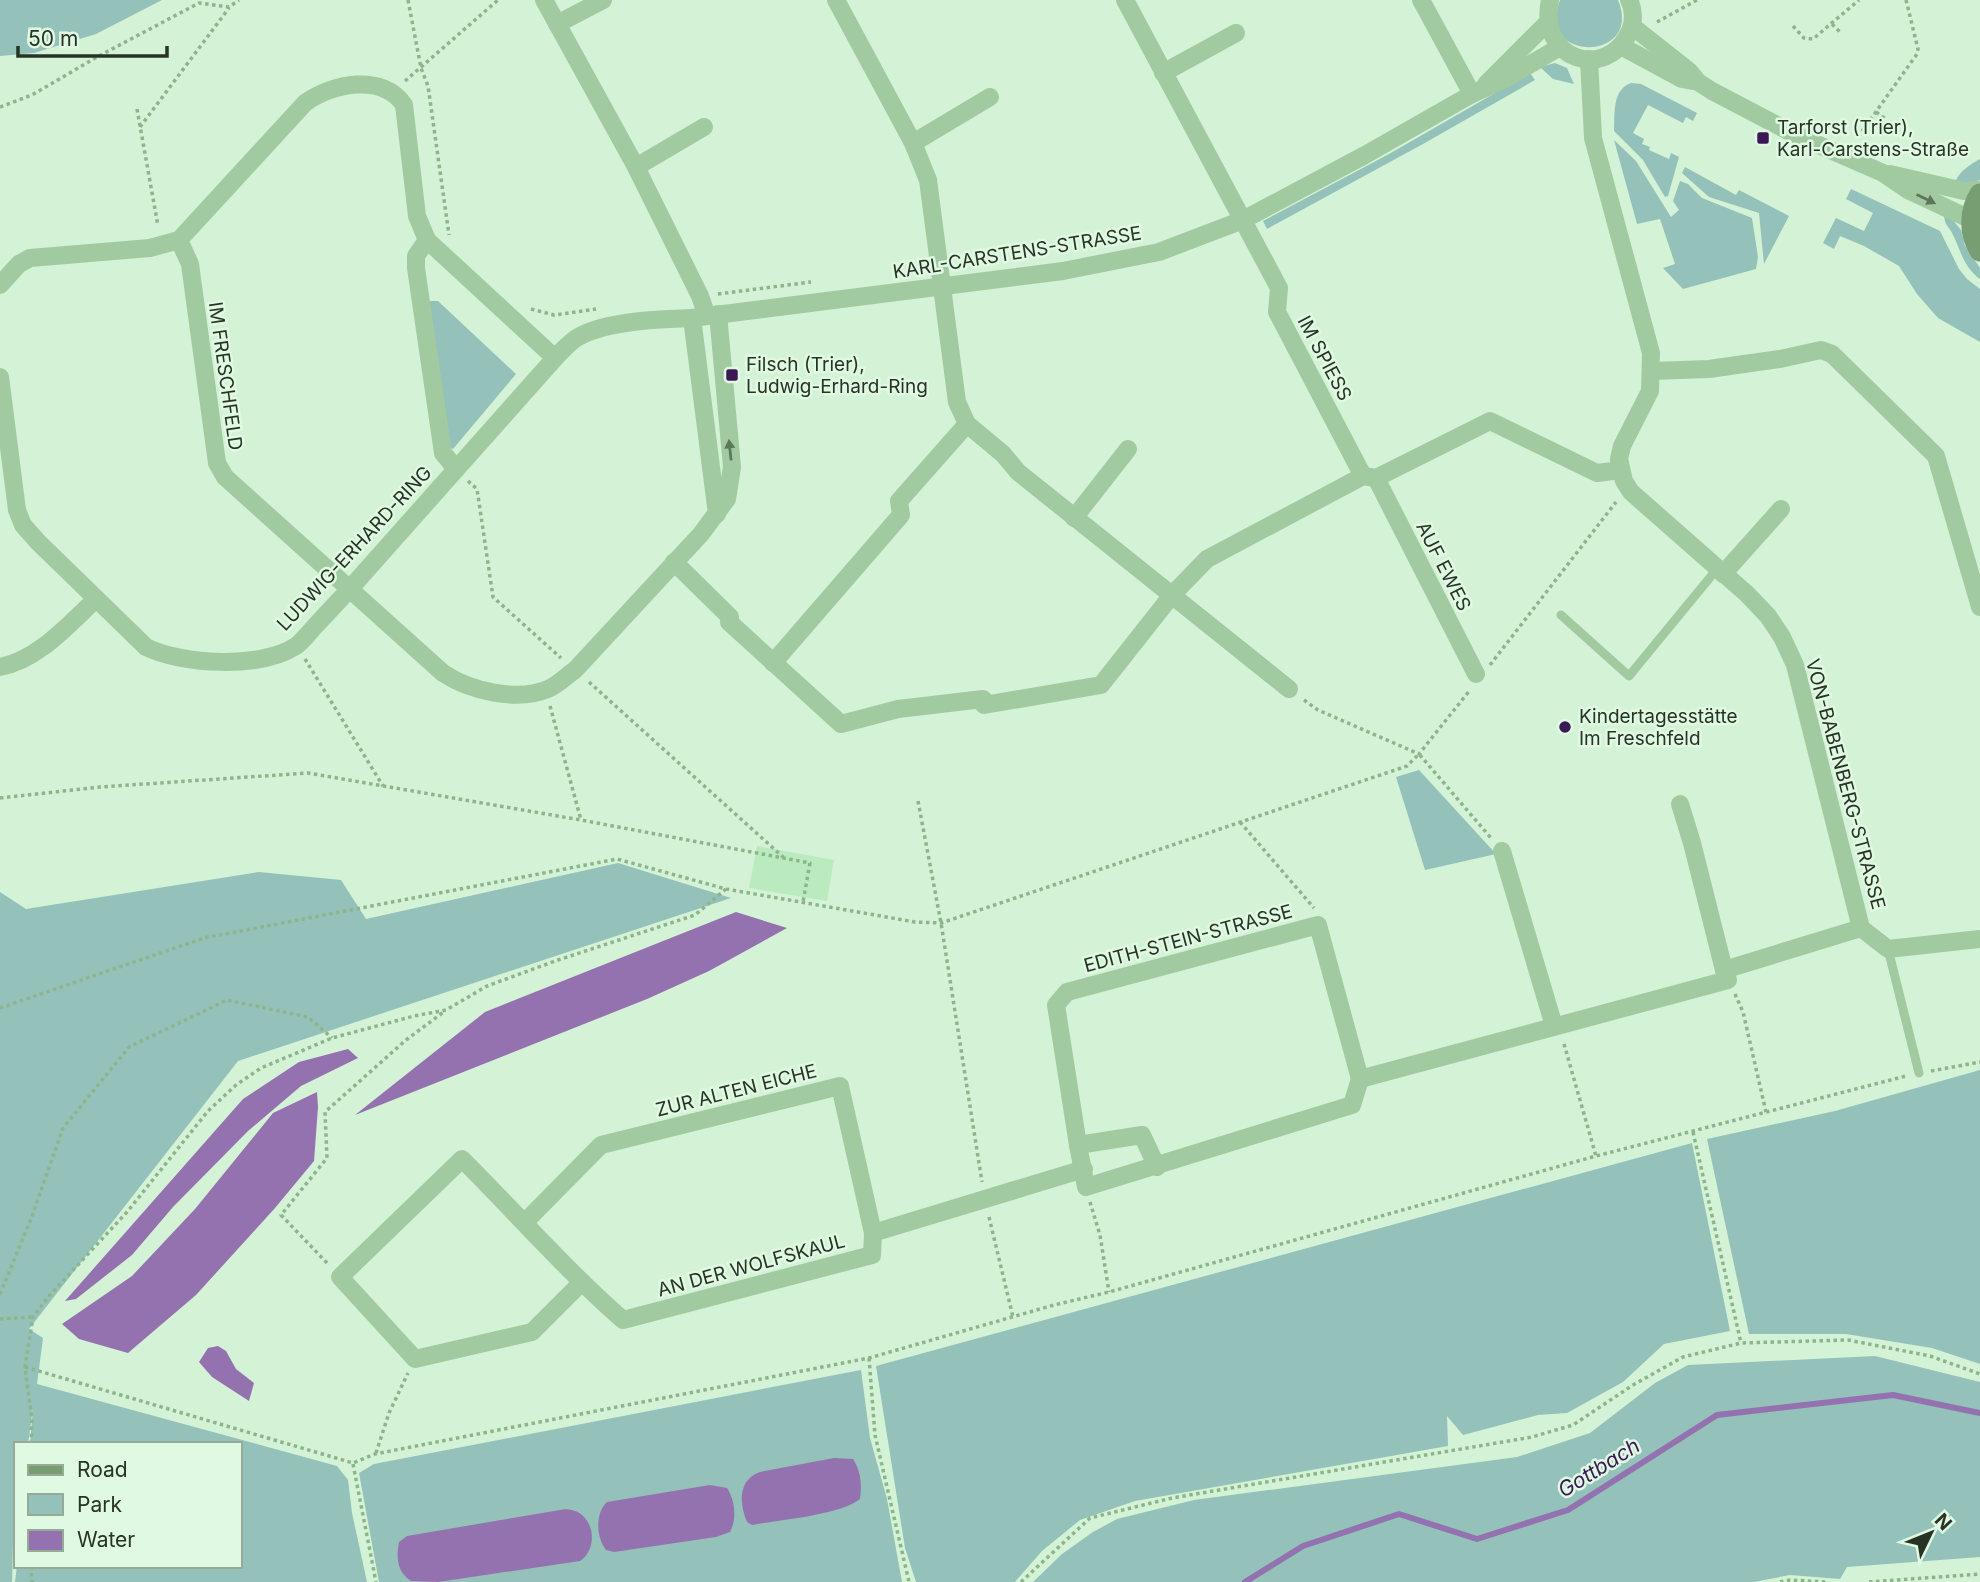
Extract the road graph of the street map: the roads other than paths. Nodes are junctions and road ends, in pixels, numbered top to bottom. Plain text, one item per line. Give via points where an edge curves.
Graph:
1 (544, 0) edge
2 (603, 0) edge
3 (836, 0) edge
4 (1125, 0) edge
5 (1421, 0) edge
6 (1550, 0) edge
7 (1629, 0) edge
8 (1547, 23) junction
9 (557, 24) junction
10 (1632, 26) junction
11 (1236, 33) dead end
12 (1621, 46) junction
13 (1560, 47) junction
14 (1589, 59) junction
15 (1163, 73) junction
16 (1698, 82) junction
17 (1475, 92) junction
18 (990, 97) dead end
19 (704, 127) dead end
20 (912, 143) junction
21 (636, 167) junction
22 (1883, 173) junction
23 (1980, 192) edge
24 (1243, 220) junction
25 (1972, 220) junction
26 (179, 240) junction
27 (433, 246) junction
28 (1980, 251) edge
29 (0, 285) edge
30 (942, 287) junction
31 (706, 316) junction
32 (651, 319) joint
33 (555, 358) junction
34 (1652, 371) junction
35 (0, 377) edge
36 (967, 424) junction
37 (1128, 449) dead end
38 (456, 469) junction
39 (1620, 470) junction
40 (1370, 477) junction
41 (1781, 509) dead end
42 (717, 514) junction
43 (1074, 518) junction
44 (674, 562) junction
45 (1720, 572) junction
46 (349, 590) junction
47 (1172, 595) junction
48 (96, 599) junction
49 (1980, 607) edge
50 (1561, 615) dead end
51 (773, 663) junction
52 (0, 667) edge
53 (1476, 674) dead end
54 (1289, 689) dead end
55 (1680, 804) dead end
56 (1502, 851) road end
57 (1861, 928) junction
58 (1980, 939) edge
59 (1888, 949) junction
60 (1726, 975) junction
61 (1554, 1027) junction
62 (1919, 1073) road end
63 (1360, 1079) junction
64 (1078, 1144) junction
65 (1157, 1167) junction
66 (1084, 1169) junction
67 (525, 1222) junction
68 (873, 1233) junction
69 (582, 1283) junction

1 - 9 street
2 - 9 street
3 - 20 street
4 - 15 street, IM SPIESS
5 - 17 street
6 - 8 street
7 - 10 street
8 - 13 street
8 - 17 street, KARL-CARSTENS-STRASSE
9 - 21 street
10 - 12 street
10 - 16 street
11 - 15 street
12 - 14 street
12 - 16 street via 1682,79
13 - 14 street
13 - 17 street, KARL-CARSTENS-STRASSE
14 - 34 street via 1592,138
15 - 24 street, IM SPIESS
16 - 22 street via 1796,135
17 - 24 street, KARL-CARSTENS-STRASSE
18 - 20 street
19 - 21 street
20 - 30 street via 928,180
21 - 31 street
22 - 23 street
22 -> 25 street
23 - 25 main road
24 - 30 street, KARL-CARSTENS-STRASSE via 1158,252 1114,262
24 - 40 street, IM SPIESS via 1279,288 1277,312
25 - 28 main road
26 - 27 street via 314,97 326,91 378,85 404,105 416,216
26 - 29 street via 161,246 30,258
26 - 46 street, IM FRESCHFELD via 190,264 217,463 225,477
27 - 33 street
27 - 38 street, LUDWIG-ERHARD-RING via 416,256 416,268 443,453
30 - 31 street, KARL-CARSTENS-STRASSE
30 - 36 street via 957,402
31 - 32 street, KARL-CARSTENS-STRASSE
31 - 42 street
42 -> 31 street via 727,499 732,467
32 - 33 street, LUDWIG-ERHARD-RING via 580,336
33 - 38 street, LUDWIG-ERHARD-RING
34 - 39 street via 1650,391 1622,446
34 - 49 street via 1719,367 1821,350 1832,354 1936,456
35 - 48 street, LUDWIG-ERHARD-RING via 17,510 23,525
36 - 43 street
36 - 51 street via 899,501 901,515
37 - 43 street
38 - 46 street, LUDWIG-ERHARD-RING
39 - 40 street via 1597,472 1490,421
39 - 45 street, VON-BABENBERG-STRASSE via 1631,492
40 - 47 street via 1207,559
40 - 53 street, AUF EWES
41 - 45 street
42 - 44 street
43 - 47 street
44 - 46 street, IM FRESCHFELD via 575,670 555,686 527,694 506,694 452,679
44 - 51 street
45 - 50 lane via 1629,676
45 - 57 street, VON-BABENBERG-STRASSE via 1768,617 1795,665
46 - 48 street, LUDWIG-ERHARD-RING via 296,646 252,660 161,654 146,647
47 - 51 street via 1101,685 984,705 983,699 898,709 841,724
47 - 54 street
48 - 52 street via 46,644 12,665
55 - 60 street
56 - 61 street
57 - 59 street
57 - 60 street, VON-BABENBERG-STRASSE
58 - 59 street
59 - 62 lane
60 - 61 street, VON-BABENBERG-STRASSE
61 - 63 street, VON-BABENBERG-STRASSE
63 - 64 street, EDITH-STEIN-STRASSE via 1318,925 1067,992 1056,1004
63 - 65 street via 1352,1105
64 - 65 street via 1142,1136
64 - 66 street
65 - 66 street via 1086,1187
66 - 68 street
67 - 68 street, ZUR ALTEN EICHE via 601,1145 840,1086
67 - 69 street, AN DER WOLFSKAUL
67 - 69 street, AN DER WOLFSKAUL via 462,1159 340,1277 415,1359 532,1332
68 - 69 street, AN DER WOLFSKAUL via 872,1255 623,1320

